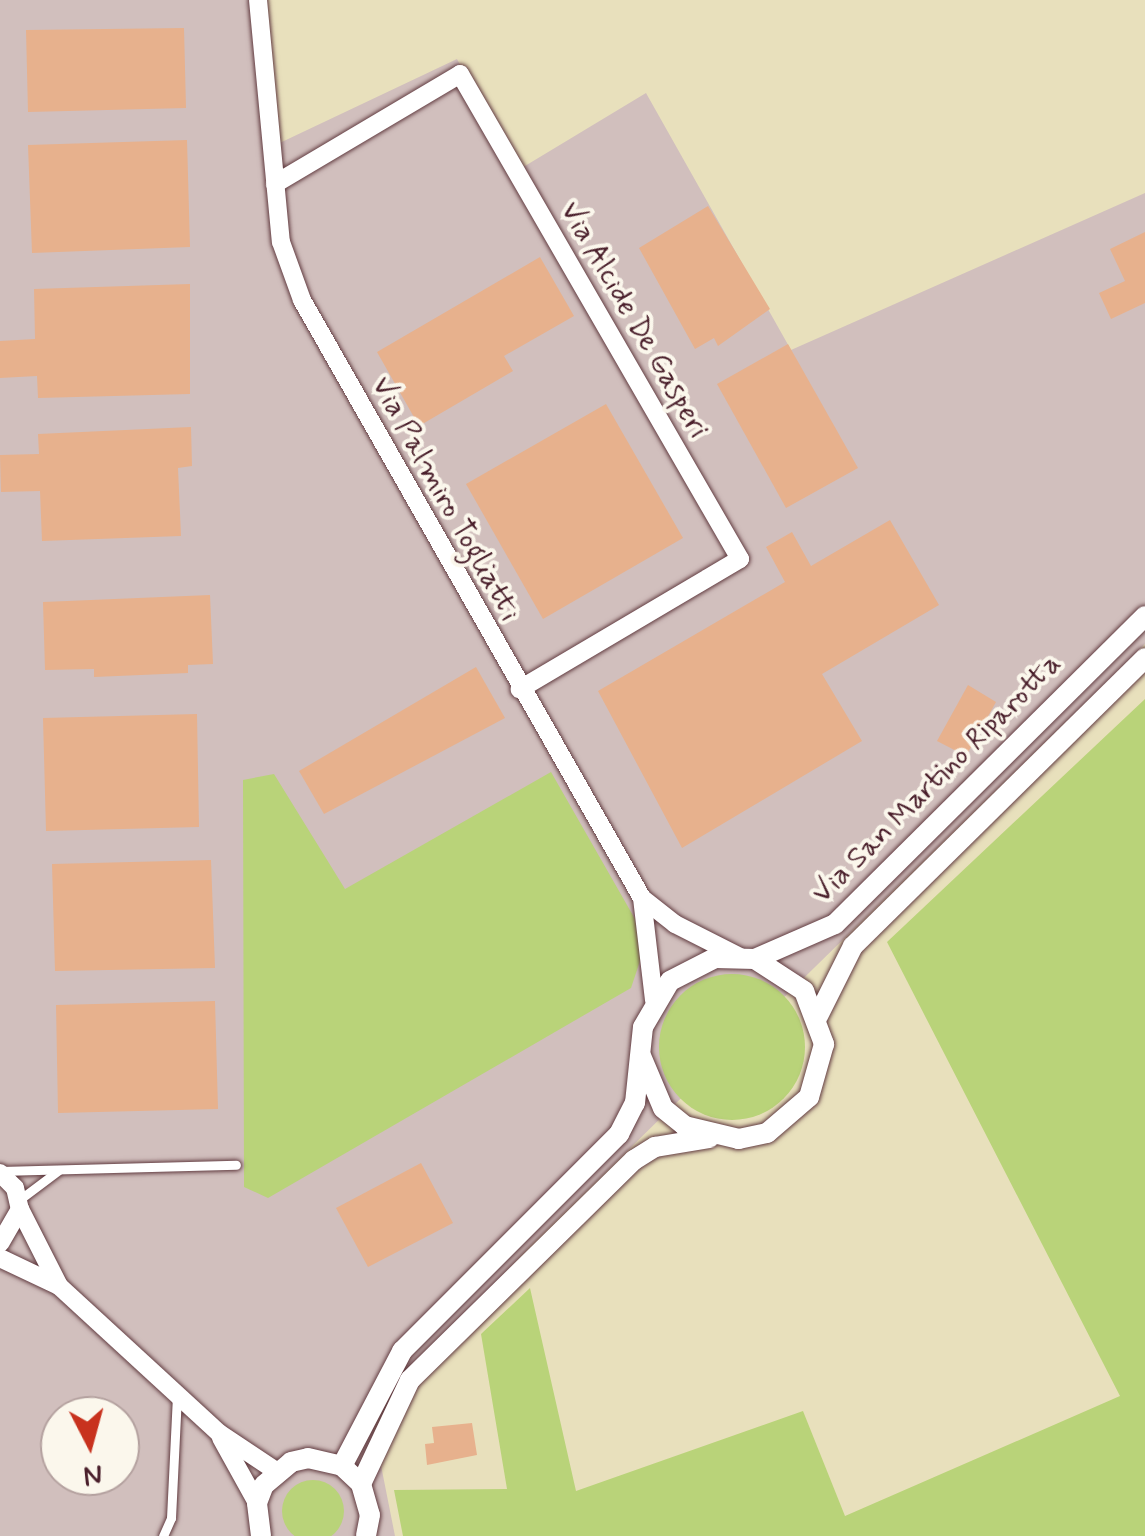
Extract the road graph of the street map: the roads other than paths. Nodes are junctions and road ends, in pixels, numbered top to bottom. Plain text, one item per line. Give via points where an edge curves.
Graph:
1 (258, 0) edge
2 (275, 184) junction
3 (1145, 616) edge
4 (1145, 658) edge
5 (520, 688) junction
6 (642, 898) junction
7 (748, 958) junction
8 (654, 1000) junction
9 (818, 1016) junction
10 (641, 1056) junction
11 (712, 1137) junction
12 (236, 1165) dead end
13 (61, 1168) junction
14 (0, 1172) edge
15 (19, 1205) junction
16 (0, 1243) edge
17 (0, 1258) edge
18 (60, 1286) junction
19 (177, 1395) junction
20 (218, 1433) junction
21 (342, 1466) junction
22 (276, 1471) junction
23 (361, 1484) junction
24 (257, 1503) junction
25 (163, 1536) edge
26 (260, 1536) edge
27 (366, 1536) edge

1 - 2 street, Via Palmiro Togliatti
2 - 5 street, Via Palmiro Togliatti via 280,242 302,300
2 - 5 street, Via Alcide De Gasperi via 460,74 740,559
3 - 7 street, Via San Martino Riparotta via 835,924
4 - 9 street, Via San Martino Riparotta via 854,946
5 - 6 street, Via Palmiro Togliatti
6 - 7 street via 675,924
6 - 8 street, Via Palmiro Togliatti
7 - 8 street via 691,966
7 - 9 street via 782,972
8 - 10 street
9 - 11 street via 824,1044 809,1097 767,1133
10 - 11 street via 663,1108
10 - 21 street via 634,1103 619,1134 402,1351
11 - 23 street via 655,1147 634,1160 410,1380
12 - 13 lane
13 - 14 lane
13 - 15 lane
14 - 15 street
15 - 16 street
15 - 18 street
17 - 18 street
18 - 19 street
19 - 20 street
19 - 25 lane via 171,1518
20 - 22 street
20 - 24 street
21 - 22 street via 308,1458
21 - 23 street
22 - 24 street
23 - 27 street via 370,1514
24 - 26 street

